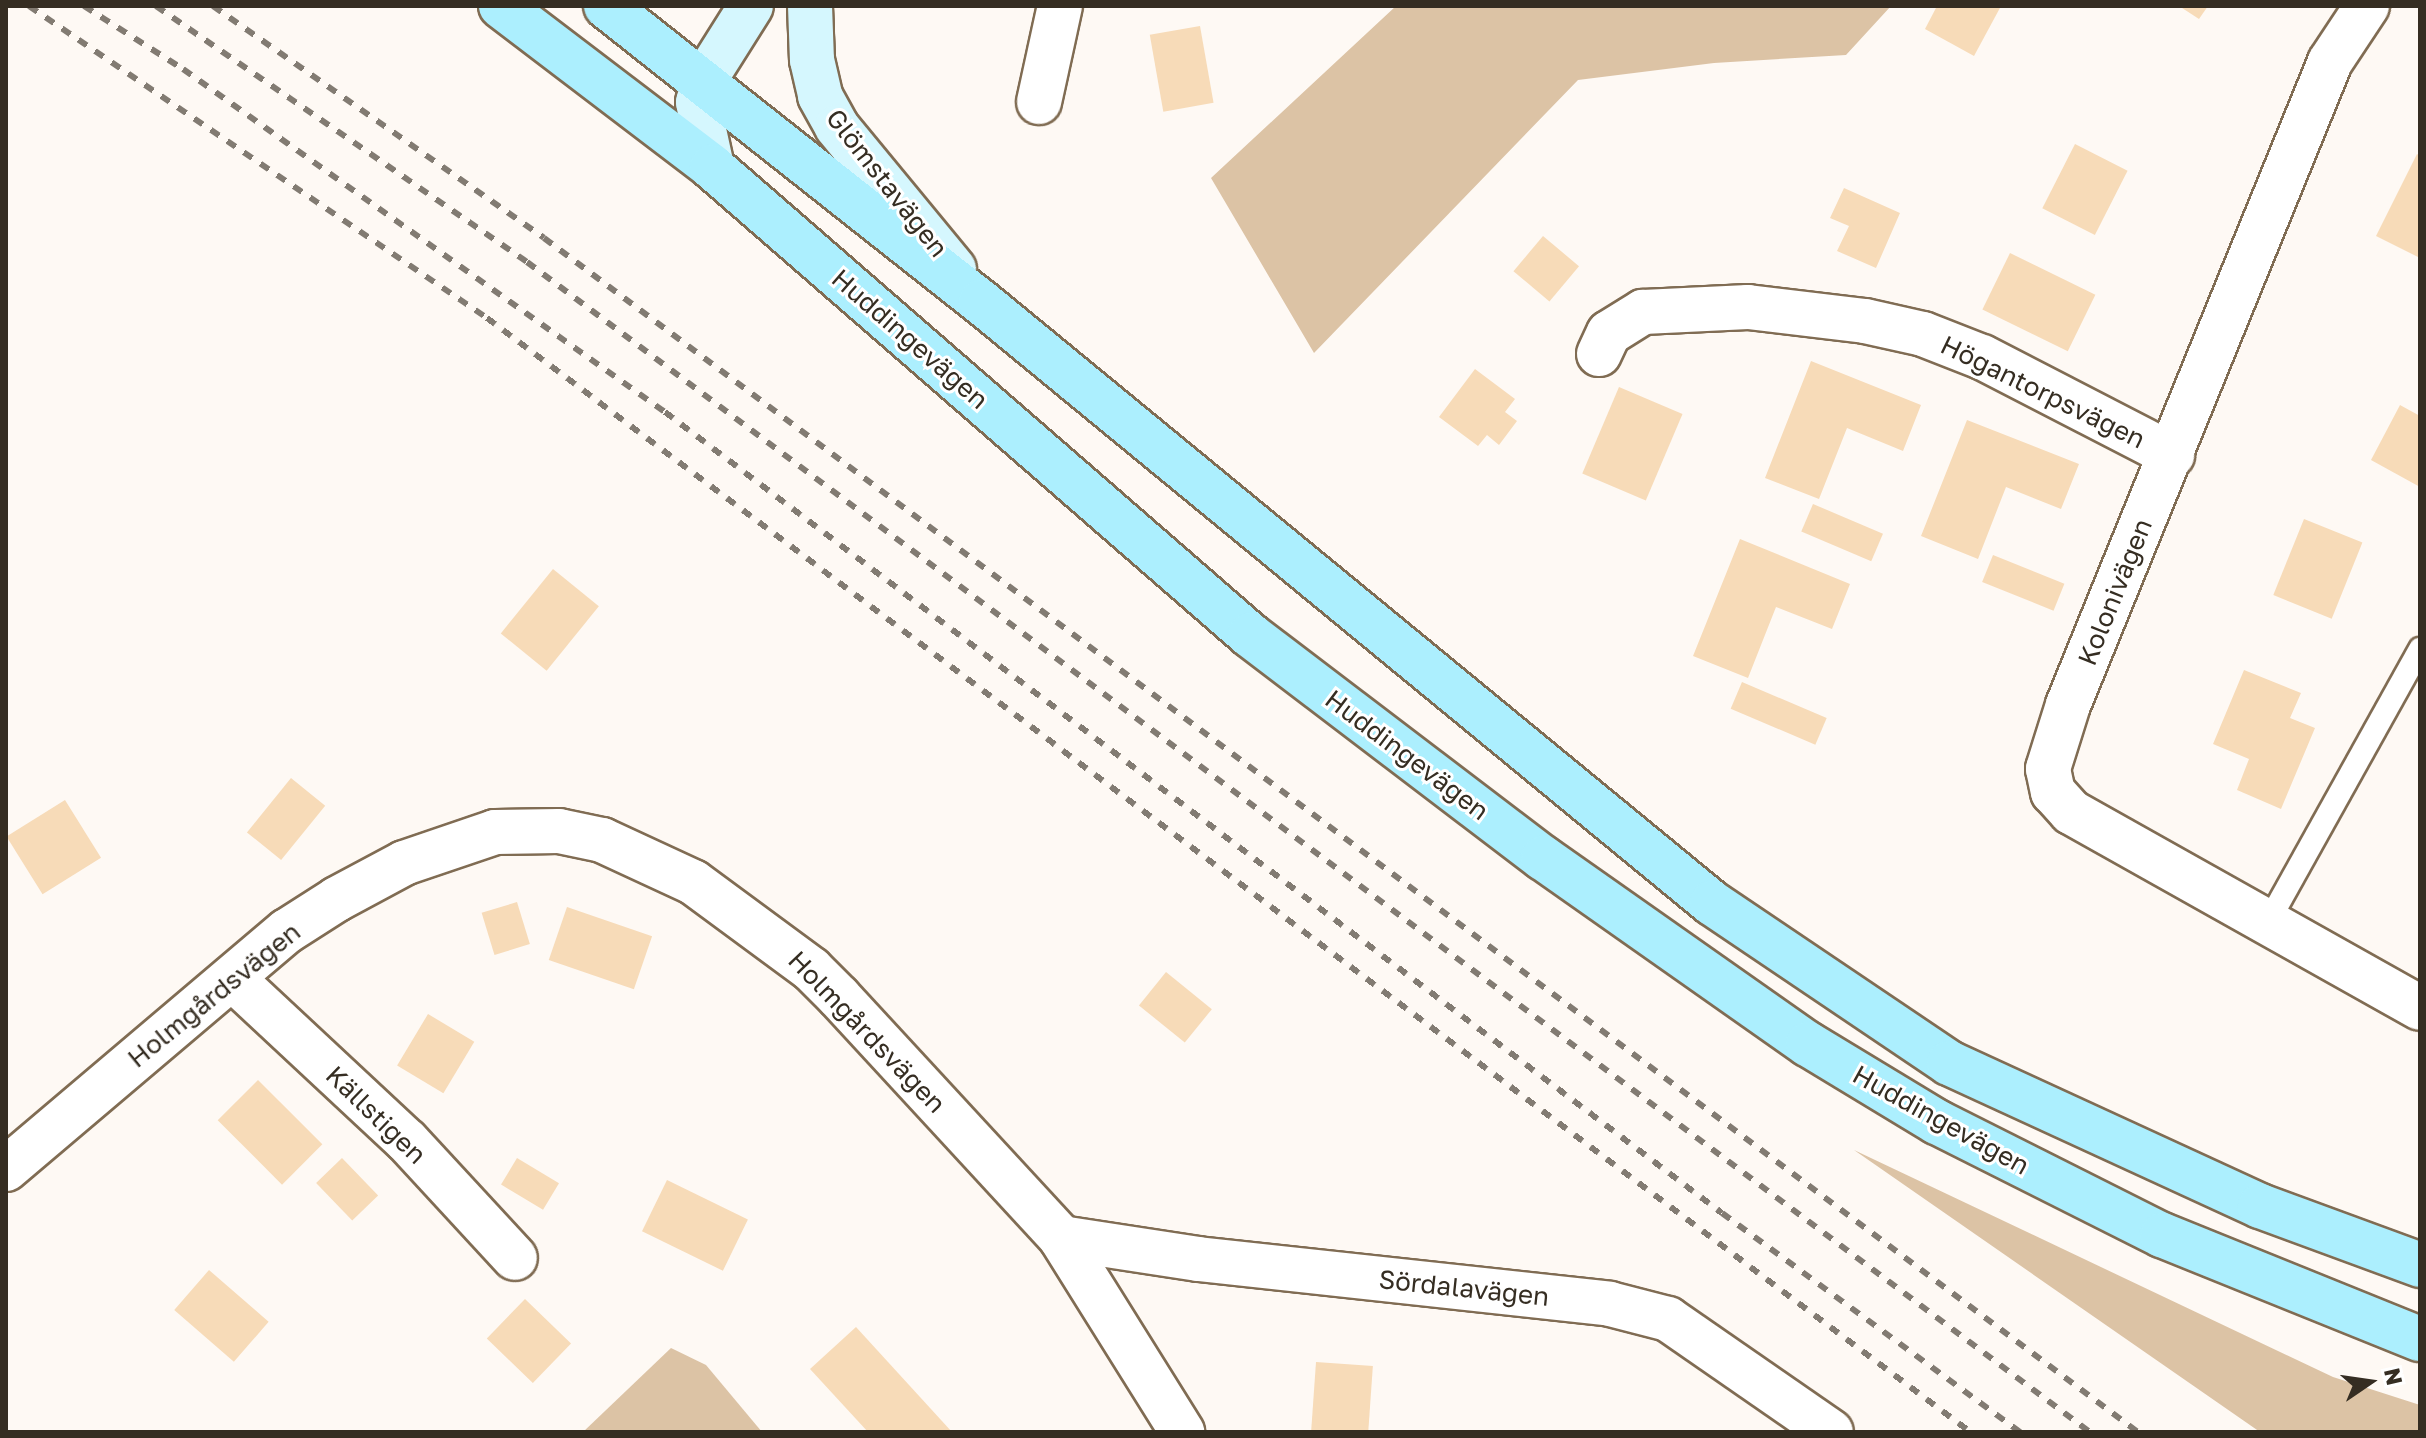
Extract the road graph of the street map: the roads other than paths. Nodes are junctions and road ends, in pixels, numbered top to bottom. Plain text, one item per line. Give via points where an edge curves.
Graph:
1 (501, 6) edge
2 (606, 6) edge
3 (751, 6) edge
4 (810, 6) edge
5 (1060, 6) edge
6 (2367, 6) edge
7 (705, 79) junction
8 (1039, 102) dead end
9 (712, 167) junction
10 (981, 302) junction
11 (1599, 354) dead end
12 (2172, 455) junction
13 (2420, 649) edge
14 (2267, 924) junction
15 (232, 978) junction
16 (2420, 1008) edge
17 (6, 1169) edge
18 (1061, 1238) junction
19 (515, 1258) dead end
20 (2420, 1265) edge
21 (2420, 1339) edge
22 (1182, 1432) edge
23 (1831, 1432) edge

1 - 9 main road, Huddingevägen
2 - 7 main road, Huddingevägen
3 - 7 main road
4 - 10 main road, Glömstavägen via 820,96 837,127
5 - 8 street
6 - 12 street, Kolonivägen via 2330,62
7 - 9 main road via 698,102
7 - 10 main road, Huddingevägen
9 - 21 main road, Huddingevägen via 1250,635 1543,858 1808,1044 1937,1122 2162,1235
10 - 20 main road, Huddingevägen via 1712,903 1936,1054 2260,1206
11 - 12 street, Högantorpsvägen via 1609,333 1643,312 1748,307 1865,321 1923,334 1982,357
12 - 14 street, Kolonivägen via 2068,705 2048,769 2053,792 2071,812
13 - 14 lane
14 - 16 street, Kolonivägen
15 - 17 street, Holmgårdsvägen
15 - 18 street, Holmgårdsvägen via 287,931 337,899 404,863 461,841 521,829 602,840 693,882 811,969
15 - 19 street, Källstigen via 407,1141
18 - 22 street, Holmgårdsvägen
18 - 23 street, Sördalavägen via 1198,1259 1610,1304 1668,1319

